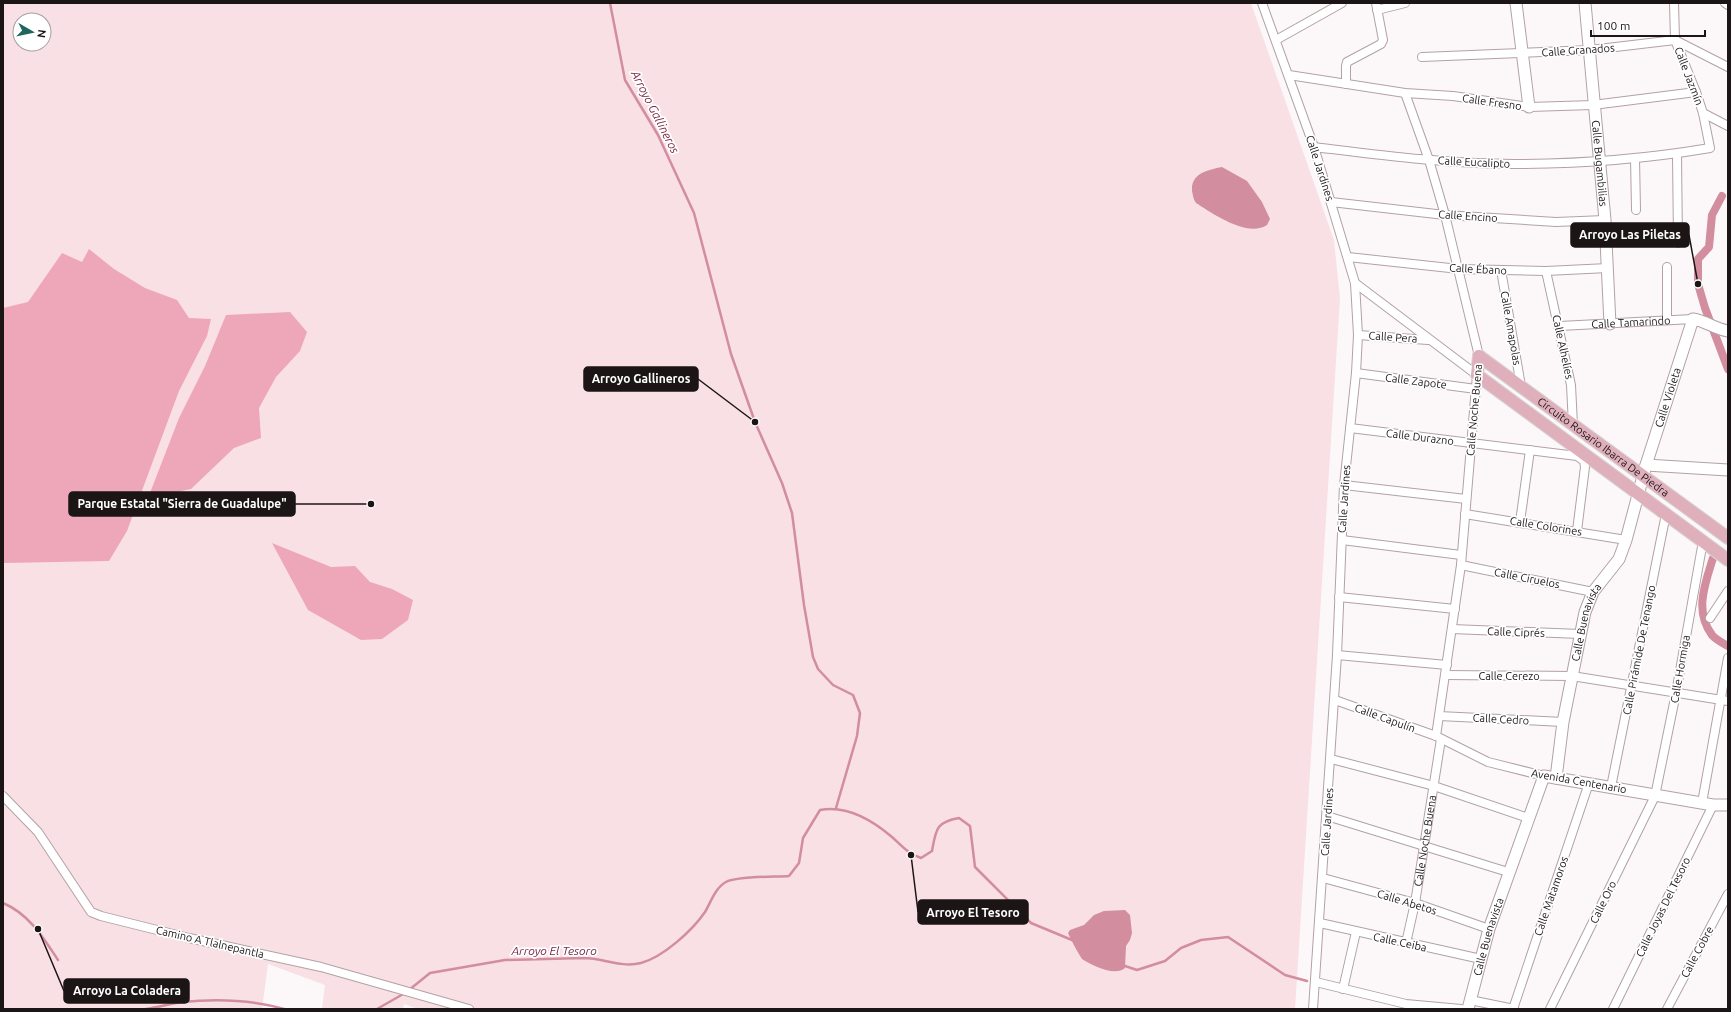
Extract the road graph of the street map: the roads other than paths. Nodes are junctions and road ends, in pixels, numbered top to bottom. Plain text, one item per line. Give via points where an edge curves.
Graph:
1 (1262, 3) edge
2 (1342, 3) edge
3 (1405, 3) edge
4 (1516, 3) edge
5 (1588, 3) edge
6 (1674, 3) edge
7 (1724, 3) edge
8 (1728, 5) edge
9 (1376, 6) edge
10 (1276, 40) junction
11 (1675, 40) junction
12 (1590, 50) junction
13 (1522, 54) junction
14 (1422, 57) dead end
15 (1728, 66) edge
16 (1289, 75) junction
17 (1346, 84) junction
18 (1696, 92) junction
19 (1405, 93) junction
20 (1593, 105) junction
21 (1529, 107) junction
22 (1703, 114) junction
23 (1728, 126) edge
24 (1314, 147) junction
25 (1710, 148) joint
26 (1677, 154) junction
27 (1635, 158) junction
28 (1429, 160) junction
29 (1599, 161) junction
30 (1331, 202) junction
31 (1636, 210) dead end
32 (1445, 215) junction
33 (1605, 220) junction
34 (1678, 243) dead end
35 (1348, 257) junction
36 (1667, 267) dead end
37 (1608, 268) junction
38 (1459, 269) junction
39 (1501, 270) junction
40 (1546, 271) junction
41 (1355, 283) junction
42 (1667, 320) junction
43 (1697, 320) junction
44 (1610, 324) junction
45 (1560, 326) junction
46 (1723, 330) edge
47 (1358, 335) junction
48 (1429, 340) junction
49 (1479, 356) junction
50 (1356, 373) junction
51 (1477, 375) junction
52 (1521, 386) junction
53 (1476, 389) junction
54 (1573, 425) junction
55 (1350, 428) junction
56 (1472, 443) junction
57 (1530, 450) junction
58 (1645, 470) junction
59 (1728, 470) edge
60 (1344, 485) junction
61 (1639, 494) junction
62 (1466, 499) junction
63 (1465, 514) junction
64 (1666, 514) junction
65 (1520, 522) junction
66 (1577, 531) junction
67 (1728, 538) edge
68 (1342, 540) junction
69 (1626, 540) junction
70 (1703, 541) junction
71 (1461, 555) junction
72 (1728, 560) edge
73 (1461, 565) junction
74 (1728, 591) edge
75 (1593, 592) junction
76 (1339, 597) junction
77 (1455, 609) junction
78 (1710, 618) dead end
79 (1452, 629) junction
80 (1580, 634) junction
81 (1337, 655) junction
82 (1728, 658) edge
83 (1447, 665) junction
84 (1446, 675) junction
85 (1572, 676) junction
86 (1632, 685) junction
87 (1676, 692) junction
88 (1335, 700) junction
89 (1724, 700) edge
90 (1439, 716) junction
91 (1563, 722) junction
92 (1438, 738) junction
93 (1331, 759) junction
94 (1544, 776) junction
95 (1556, 778) junction
96 (1589, 783) junction
97 (1434, 786) junction
98 (1611, 787) junction
99 (3, 796) edge
100 (1655, 796) junction
101 (1702, 803) junction
102 (1713, 805) junction
103 (1728, 805) edge
104 (1326, 816) junction
105 (1528, 818) junction
106 (1424, 846) junction
107 (1508, 872) junction
108 (1323, 878) junction
109 (1727, 899) edge
110 (1415, 903) junction
111 (1320, 923) junction
112 (1489, 929) junction
113 (1356, 932) junction
114 (1406, 943) junction
115 (1481, 959) junction
116 (1316, 982) junction
117 (1343, 989) junction
118 (1469, 1005) edge
119 (470, 1009) edge
120 (1313, 1009) edge
121 (1461, 1009) edge
122 (1514, 1009) edge
123 (1550, 1009) edge
124 (1613, 1009) edge
125 (1667, 1009) edge

1 - 10 street, Calle Jardines
2 - 10 street
3 - 9 street
4 - 13 street
5 - 12 street, Calle Bugambilias
6 - 11 street, Calle Jazmín
7 - 8 street
9 - 17 street via 1383,40 1381,44 1347,62
10 - 16 street, Calle Jardines
11 - 12 street, Calle Granados
11 - 15 street
11 - 18 street, Calle Jazmín
12 - 13 street, Calle Granados
12 - 20 street, Calle Bugambilias
13 - 14 street, Calle Granados
13 - 21 street
16 - 17 street, Calle Fresno
16 - 24 street, Calle Jardines
17 - 19 street, Calle Fresno
18 - 20 street, Calle Fresno
18 - 22 street, Calle Jazmín
19 - 21 street, Calle Fresno via 1453,96
19 - 28 street, Calle Noche Buena
20 - 21 street, Calle Fresno
20 - 29 street, Calle Bugambilias
22 - 23 street
22 - 25 street, Calle Jazmín
24 - 28 street, Calle Eucalipto
24 - 30 street, Calle Jardines
25 - 26 street, Calle Eucalipto
26 - 27 street, Calle Eucalipto
26 - 34 street
27 - 29 street, Calle Eucalipto
27 - 31 street
28 - 29 street, Calle Eucalipto via 1513,164
28 - 32 street, Calle Noche Buena
29 - 33 street, Calle Bugambilias
30 - 32 street, Calle Encino
30 - 35 street, Calle Jardines
32 - 33 street, Calle Encino via 1556,222
32 - 38 street, Calle Noche Buena
33 - 37 street, Calle Bugambilias
35 - 38 street, Calle Ébano
35 - 41 street, Calle Jardines
36 - 42 street
37 - 40 street, Calle Ébano
37 - 44 street, Calle Bugambilias
38 - 39 street, Calle Ébano
38 - 49 street, Calle Noche Buena
39 - 40 street, Calle Ébano
39 - 52 street, Calle Amapolas
40 - 45 street, Calle Alhelíes
41 - 47 street, Calle Jardines
41 - 48 street
42 - 43 street, Calle Tamarindo
42 - 44 street, Calle Tamarindo
43 - 46 street
43 - 58 street, Calle Violeta
44 - 45 street, Calle Tamarindo
45 - 54 street, Calle Alhelíes via 1571,385
47 - 48 street, Calle Pera
47 - 50 street, Calle Jardines
48 - 51 street
49 - 51 main road, Calle Noche Buena
49 - 52 main road, Circuito Rosario Ibarra De Piedra
50 - 53 street, Calle Zapote
50 - 55 street, Calle Jardines
51 - 53 street, Calle Noche Buena
51 - 61 main road
52 - 54 main road, Circuito Rosario Ibarra De Piedra
53 - 56 street, Calle Noche Buena
54 - 58 main road, Circuito Rosario Ibarra De Piedra
55 - 56 street, Calle Durazno
55 - 60 street, Calle Jardines
56 - 57 street, Calle Durazno
56 - 62 street, Calle Noche Buena
57 - 65 street
57 - 66 street, Calle Durazno via 1577,456 1584,461
58 - 59 street
58 - 61 street, Calle Buenavista
58 - 67 main road, Circuito Rosario Ibarra De Piedra
60 - 62 street
60 - 68 street, Calle Jardines
61 - 64 main road
61 - 69 street, Calle Buenavista
62 - 63 street, Calle Noche Buena
63 - 65 street, Calle Colorines
63 - 71 street, Calle Noche Buena
64 - 70 main road
64 - 86 street, Calle Pirámide De Tenango
65 - 66 street, Calle Colorines
66 - 69 street, Calle Colorines
68 - 71 street
68 - 76 street, Calle Jardines
69 - 75 street, Calle Buenavista via 1619,559
70 - 72 main road
70 - 87 street, Calle Hormiga
71 - 73 street, Calle Noche Buena
73 - 75 street, Calle Ciruelos
73 - 77 street, Calle Noche Buena
74 - 78 street
75 - 80 street, Calle Buenavista
76 - 77 street
76 - 81 street, Calle Jardines
77 - 79 street, Calle Noche Buena
79 - 80 street, Calle Ciprés
79 - 83 street, Calle Noche Buena
80 - 85 street, Calle Buenavista
81 - 83 street
81 - 88 street, Calle Jardines
82 - 89 street
83 - 84 street, Calle Noche Buena
84 - 85 street, Calle Cerezo
84 - 90 street, Calle Noche Buena
85 - 86 street, Calle Cerezo
85 - 91 street, Calle Buenavista
86 - 87 street, Calle Cerezo
86 - 98 street, Calle Pirámide De Tenango
87 - 89 street, Calle Cerezo
87 - 100 street, Calle Hormiga
88 - 92 street, Calle Capulín
88 - 93 street, Calle Jardines
89 - 101 street
90 - 91 street, Calle Cedro
90 - 92 street, Calle Noche Buena
91 - 95 street, Calle Buenavista
92 - 94 street, Avenida Centenario via 1488,762
92 - 97 street, Calle Noche Buena
93 - 97 street
93 - 104 street, Calle Jardines
94 - 95 street, Avenida Centenario
94 - 105 street, Calle Buenavista
95 - 96 street, Avenida Centenario
96 - 98 street, Avenida Centenario
96 - 122 street, Calle Matamoros
97 - 105 street
97 - 106 street, Calle Noche Buena
98 - 100 street, Avenida Centenario
99 - 119 street, Camino A Tlalnepantla via 38,832 91,912 190,938 322,967
100 - 101 street, Avenida Centenario
100 - 123 street, Calle Oro
101 - 102 street, Avenida Centenario
102 - 103 street, Avenida Centenario
102 - 124 street, Calle Joyas Del Tesoro
104 - 106 street
104 - 108 street, Calle Jardines
105 - 107 street, Calle Buenavista
106 - 107 street
106 - 110 street, Calle Noche Buena
107 - 112 street, Calle Buenavista
108 - 110 street, Calle Abetos
108 - 111 street, Calle Jardines
109 - 125 street, Calle Cobre
110 - 112 street, Calle Abetos
110 - 114 street, Calle Noche Buena
111 - 113 street, Calle Ceiba
111 - 116 street, Calle Jardines
112 - 115 street, Calle Buenavista
113 - 114 street, Calle Ceiba
113 - 117 street
114 - 115 street, Calle Ceiba
115 - 118 street, Calle Buenavista
116 - 117 street
116 - 120 street, Calle Jardines
117 - 121 street via 1406,1004
118 - 122 street

